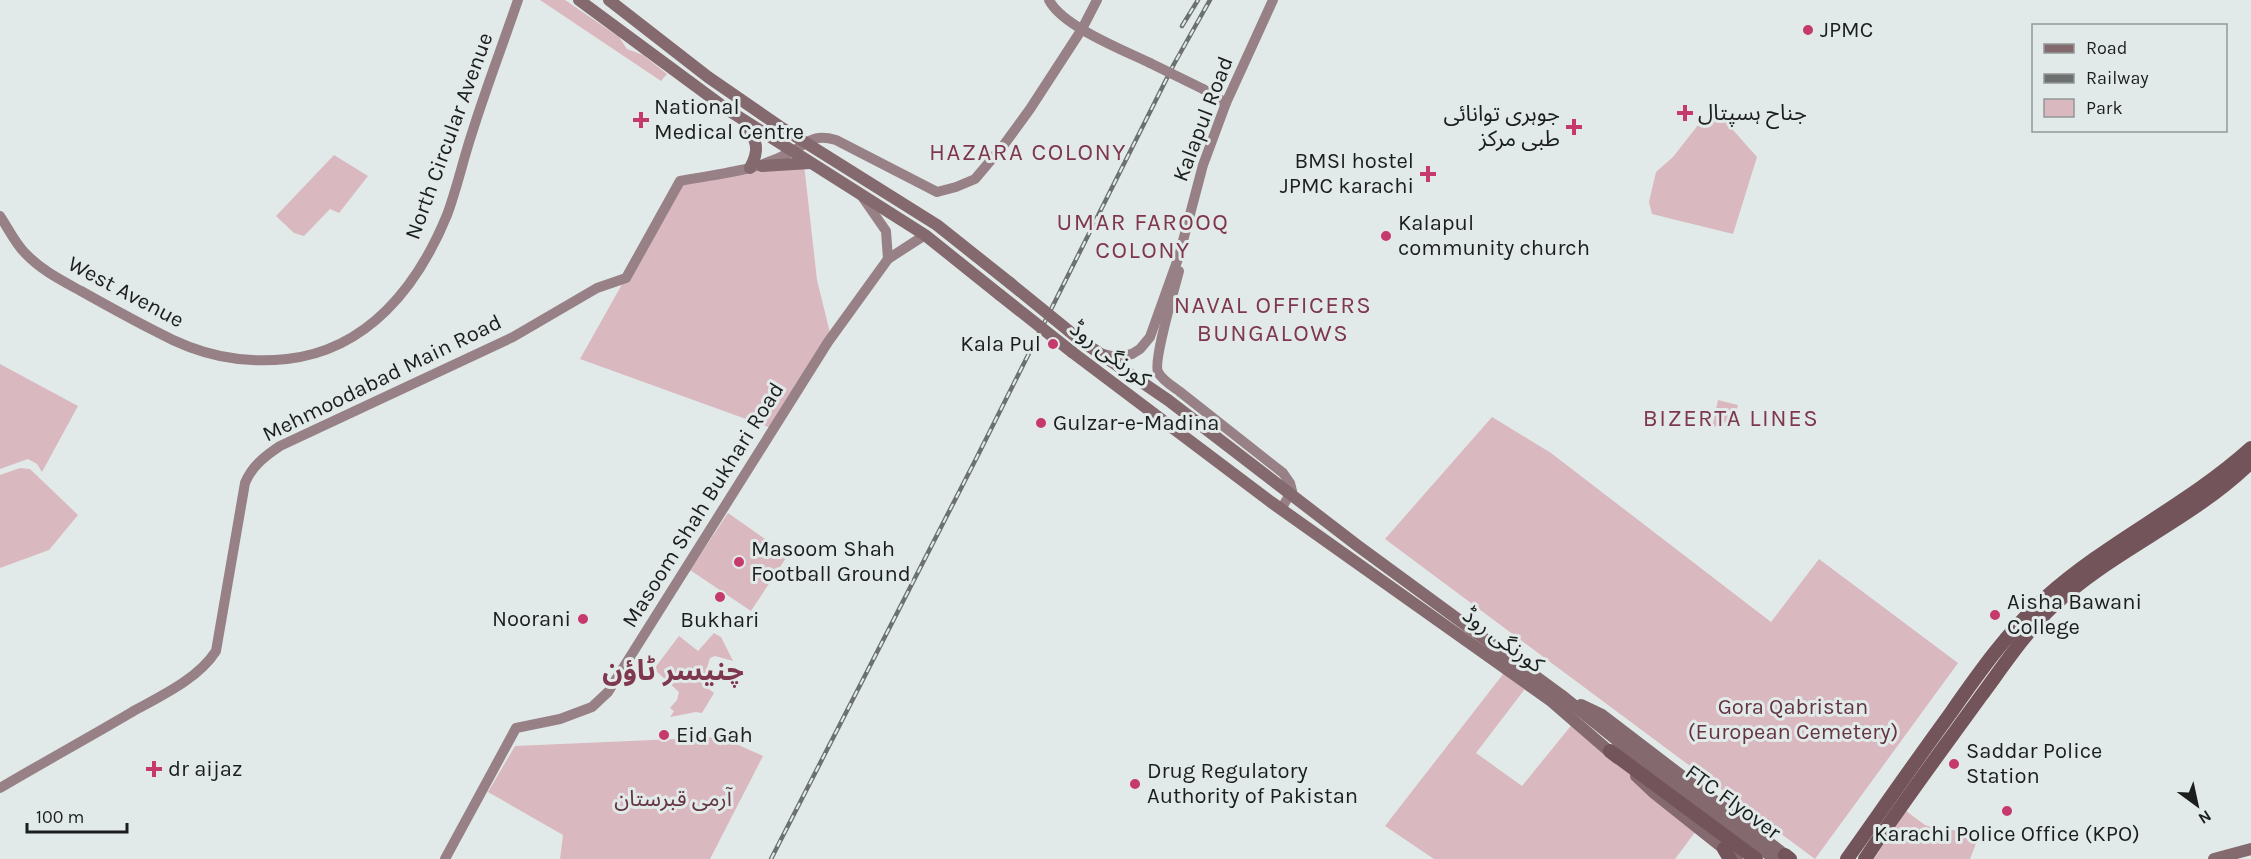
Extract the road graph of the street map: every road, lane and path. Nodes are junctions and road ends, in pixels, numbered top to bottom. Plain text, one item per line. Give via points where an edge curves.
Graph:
1 (511, 0) edge
2 (518, 0) edge
3 (579, 0) edge
4 (609, 0) edge
5 (1049, 0) edge
6 (1097, 0) edge
7 (1273, 0) edge
8 (1082, 29) junction
9 (1226, 102) junction
10 (744, 120) junction
11 (806, 143) junction
12 (792, 152) junction
13 (812, 163) junction
14 (756, 167) junction
15 (859, 193) junction
16 (0, 205) edge
17 (0, 216) edge
18 (925, 235) junction
19 (1179, 256) junction
20 (888, 259) junction
21 (1096, 351) junction
22 (258, 359) junction
23 (2251, 448) edge
24 (2251, 462) edge
25 (1290, 494) junction
26 (1281, 509) junction
27 (1561, 695) junction
28 (1610, 751) junction
29 (1663, 783) junction
30 (0, 788) edge
31 (1873, 822) junction
32 (2251, 849) edge
33 (1727, 854) edge
34 (2251, 856) edge
35 (1784, 858) edge
36 (445, 859) edge
37 (1737, 859) edge
38 (1756, 859) edge
39 (1836, 859) edge
40 (1847, 859) edge
41 (1865, 859) edge
42 (2214, 859) edge
43 (2240, 859) edge

1 - 22 street, North Circular Avenue via 441,210 427,244 397,290 372,317 331,342
2 - 22 street, North Circular Avenue via 447,213 416,274 397,300 356,336 333,348 298,358
3 - 10 main road, کورنگی روڈ
4 - 11 main road, کورنگی روڈ via 708,77
5 - 8 street via 1054,10
6 - 8 street
7 - 9 street, Kalapul Road
8 - 9 street, bridge
8 - 11 street via 1030,109 975,179 937,192 836,140 817,136
9 - 19 street, Kalapul Road via 1200,176
10 - 12 main road, کورنگی روڈ
10 - 14 main road via 757,148
11 - 12 street
11 - 21 main road, کورنگی روڈ, bridge via 937,225
12 - 13 main road, کورنگی روڈ
12 - 14 street
13 - 14 main road
13 - 15 main road, کورنگی روڈ
14 - 30 street, Mehmoodabad Main Road via 680,181 626,278 597,288 513,337 268,454 251,470 245,483 216,651 210,661 152,701
15 - 18 main road, کورنگی روڈ
15 - 20 street via 886,231
16 - 22 street, West Avenue via 28,248 53,267 208,350
17 - 22 street, West Avenue via 23,251 58,278 178,343 206,354
18 - 20 street, Masoom Shah Bukhari Road
18 - 26 main road, کورنگی روڈ, bridge via 1072,352
19 - 21 street via 1147,341 1124,357
19 - 25 street via 1157,362 1159,374 1283,473 1290,483
20 - 36 street, Masoom Shah Bukhari Road via 828,342 608,692 592,707 560,719 516,728
21 - 25 main road, کورنگی روڈ via 1168,400
23 - 31 highway via 2217,477 2085,564 2043,599 1980,672
24 - 41 highway via 2222,488 2090,575 2052,607 2014,650
25 - 26 street
25 - 27 main road, کورنگی روڈ
26 - 28 main road, کورنگی روڈ via 1550,700
27 - 29 main road, کورنگی روڈ
27 - 35 main road via 1602,715
28 - 29 highway
28 - 33 main road, کورنگی روڈ
29 - 35 main road, FTC Flyover
29 - 38 highway
31 - 39 highway
31 - 40 highway
32 - 42 main road
33 - 37 main road, کورنگی روڈ
34 - 43 main road

